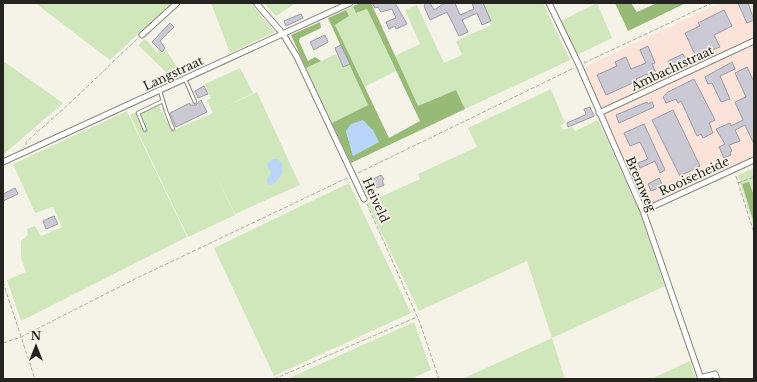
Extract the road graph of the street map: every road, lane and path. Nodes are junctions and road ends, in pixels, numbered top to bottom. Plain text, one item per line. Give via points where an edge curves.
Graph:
1 (177, 3) edge
2 (256, 3) edge
3 (350, 3) edge
4 (549, 3) edge
5 (712, 3) edge
6 (283, 34) junction
7 (142, 35) joint
8 (754, 41) edge
9 (580, 65) junction
10 (185, 79) junction
11 (160, 90) junction
12 (163, 101) junction
13 (195, 102) dead end
14 (599, 113) junction
15 (173, 129) dead end
16 (145, 130) dead end
17 (26, 152) junction
18 (754, 160) edge
19 (3, 162) edge
20 (734, 169) junction
21 (354, 176) junction
22 (754, 177) edge
23 (738, 183) junction
24 (364, 199) joint
25 (643, 211) junction
26 (754, 233) edge
27 (3, 282) edge
28 (418, 316) junction
29 (21, 337) junction
30 (3, 343) edge
31 (35, 379) edge
32 (274, 379) edge
33 (439, 379) edge
34 (700, 379) edge
35 (717, 379) edge

1 - 7 street
2 - 6 street, Heiveld
3 - 6 street, Langstraat
4 - 9 street, Bremweg
5 - 9 path
6 - 10 street, Langstraat
6 - 21 street, Heiveld via 297,57
7 - 17 path via 26,142
8 - 14 street, Ambachtstraat
9 - 14 street, Bremweg
9 - 21 path
10 - 11 street, Langstraat
10 - 13 lane
11 - 12 lane
11 - 17 street, Langstraat
12 - 15 lane
12 - 16 lane via 138,113
14 - 25 street, Bremweg
17 - 19 street, Langstraat
18 - 20 street, Rooiseheide
20 - 23 path
20 - 25 street, Rooiseheide
21 - 24 street, Heiveld
21 - 29 path via 226,235
22 - 23 path
23 - 26 path
24 - 28 path, Heiveld
25 - 34 street, Bremweg
27 - 29 path
28 - 32 path
28 - 33 path, Heiveld
29 - 30 path
29 - 31 path
34 - 35 street, Bremweg via 715,374

